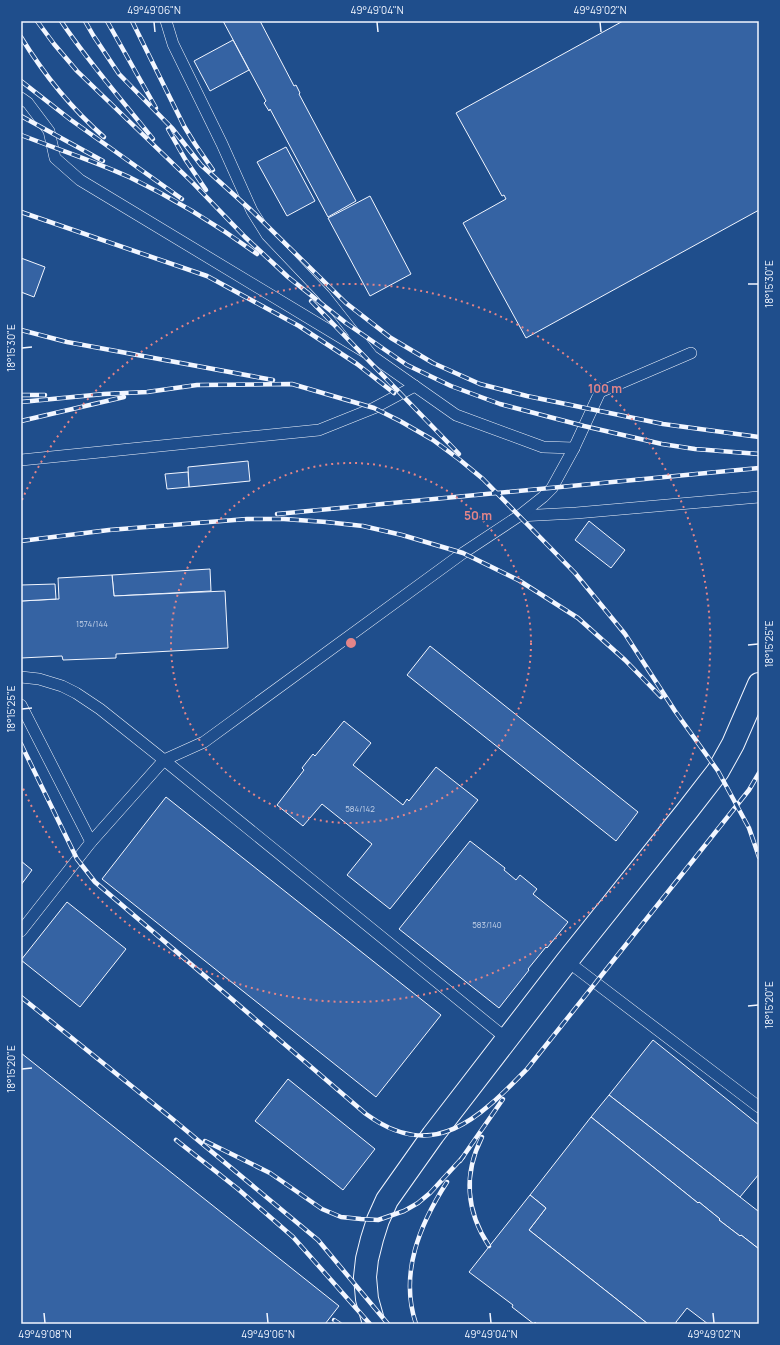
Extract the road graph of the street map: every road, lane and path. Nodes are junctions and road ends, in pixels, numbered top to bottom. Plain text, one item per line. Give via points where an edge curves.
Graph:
1 (166, 21) edge
2 (21, 98) edge
3 (691, 353) dead end
4 (372, 356) junction
5 (415, 386) junction
6 (574, 448) junction
7 (21, 460) edge
8 (759, 497) edge
9 (520, 516) junction
10 (21, 677) edge
11 (759, 684) edge
12 (21, 705) edge
13 (164, 760) junction
14 (91, 842) junction
15 (21, 932) edge
16 (567, 961) junction
17 (507, 1039) junction
18 (759, 1107) edge
19 (374, 1324) edge

1 - 4 lane via 173,44 252,211 267,235 324,295
2 - 4 lane via 28,103 49,131 55,158 80,180
3 - 6 lane via 600,392
4 - 5 lane
5 - 6 lane via 456,416 543,447
5 - 7 lane via 374,408 319,430
6 - 9 lane via 552,488
8 - 9 lane
9 - 13 lane via 463,553 204,742
10 - 13 lane via 39,679 76,693
11 - 16 street via 733,744 718,771
12 - 14 lane
13 - 14 lane
13 - 17 lane
14 - 15 lane
16 - 17 street
16 - 18 lane
17 - 19 street via 433,1135 384,1206 372,1239 365,1277 367,1299

